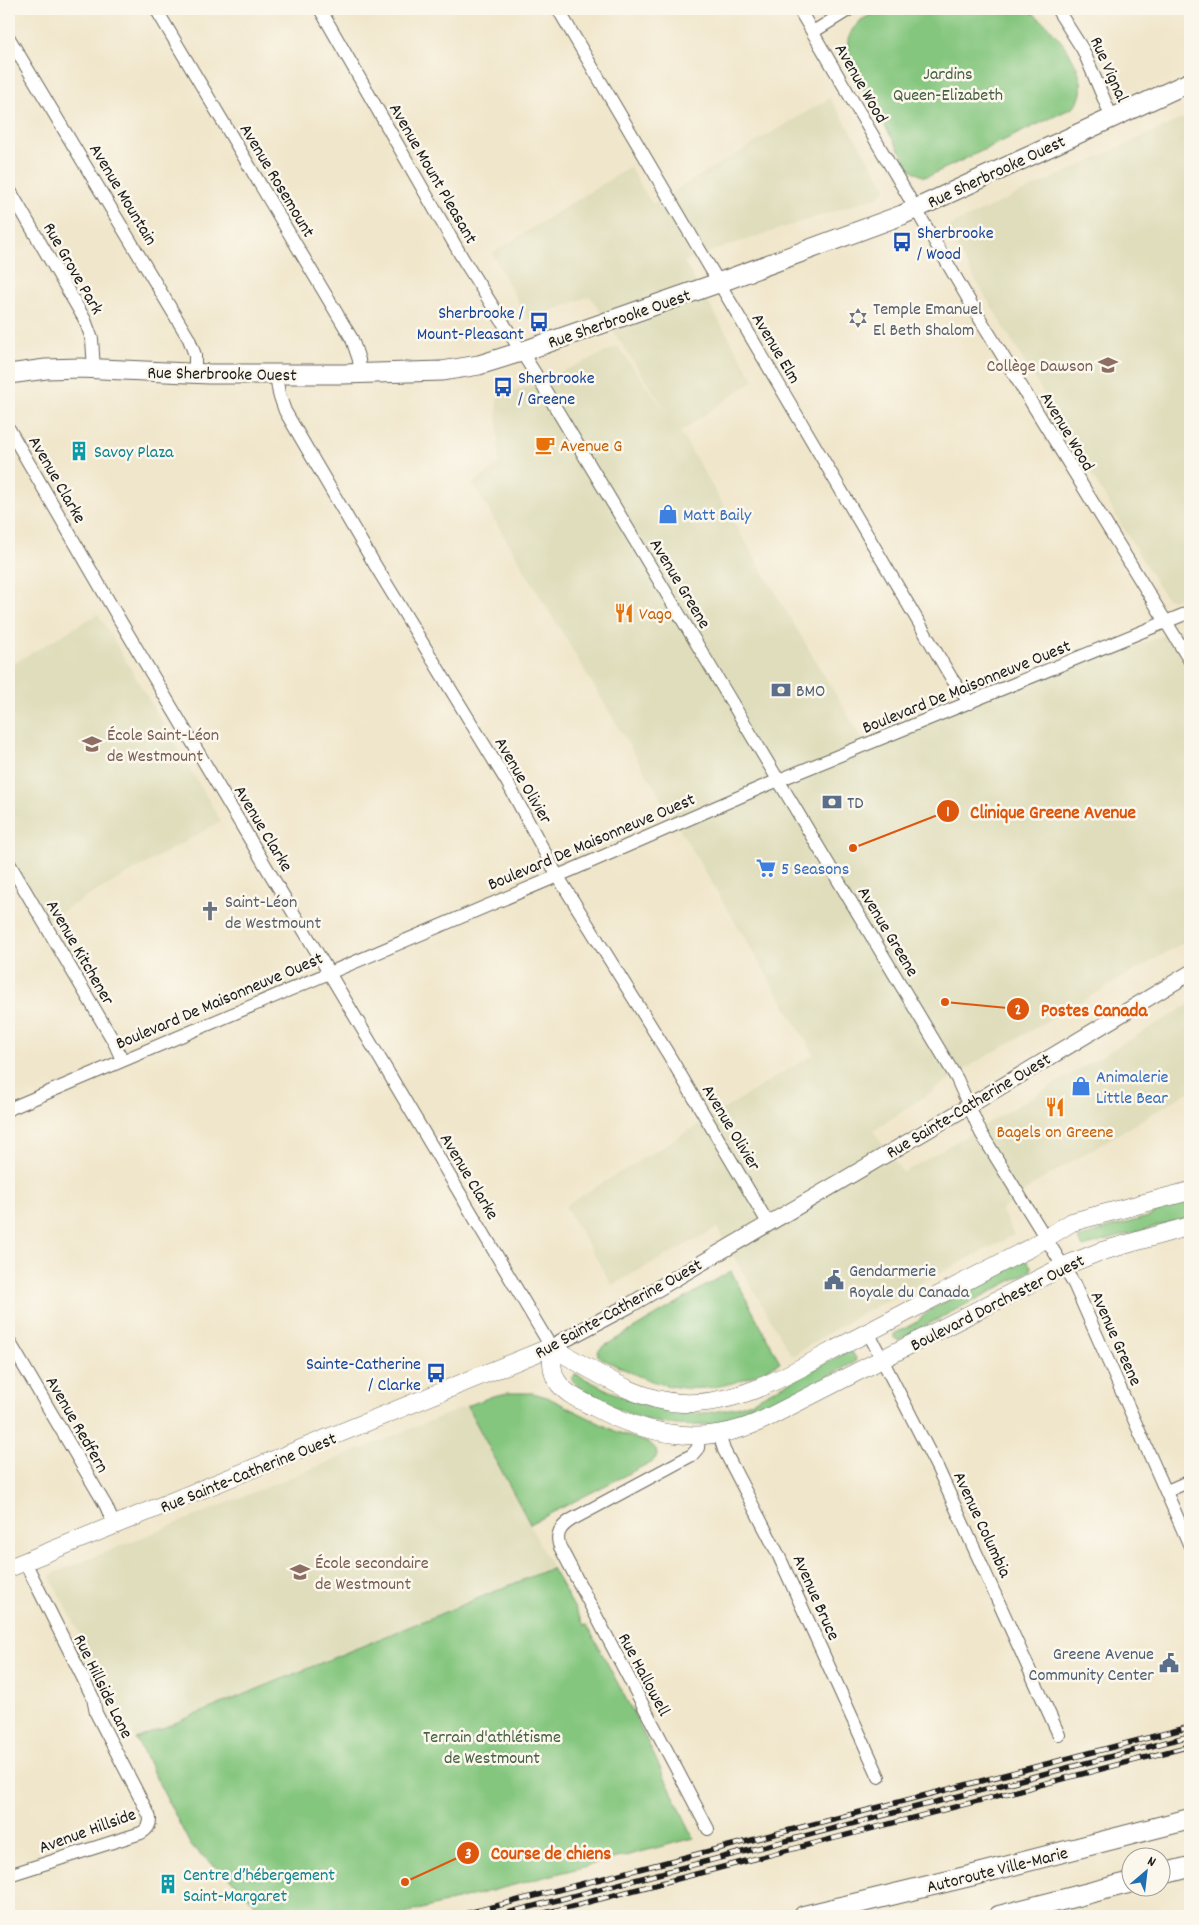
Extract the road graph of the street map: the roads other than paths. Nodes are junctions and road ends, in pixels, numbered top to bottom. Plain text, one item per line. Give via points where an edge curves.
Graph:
1 (156, 9) edge
2 (320, 9) edge
3 (558, 9) edge
4 (799, 9) edge
5 (850, 9) edge
6 (1059, 9) edge
7 (813, 32) junction
8 (9, 38) edge
9 (1190, 82) edge
10 (1112, 118) junction
11 (9, 190) edge
12 (915, 208) junction
13 (718, 283) junction
14 (521, 352) junction
15 (94, 368) junction
16 (9, 374) edge
17 (195, 374) junction
18 (360, 374) junction
19 (276, 375) junction
20 (9, 429) edge
21 (1190, 612) edge
22 (1166, 623) junction
23 (1190, 661) edge
24 (970, 703) junction
25 (779, 781) junction
26 (9, 863) edge
27 (557, 875) junction
28 (329, 972) junction
29 (1190, 973) edge
30 (122, 1060) junction
31 (969, 1106) junction
32 (9, 1109) edge
33 (1190, 1191) edge
34 (768, 1223) junction
35 (1190, 1226) edge
36 (1045, 1237) junction
37 (1064, 1266) junction
38 (868, 1332) junction
39 (9, 1341) edge
40 (551, 1347) junction
41 (882, 1360) junction
42 (719, 1434) junction
43 (699, 1436) junction
44 (1190, 1482) edge
45 (1167, 1491) junction
46 (114, 1526) junction
47 (1190, 1546) edge
48 (17, 1565) edge
49 (1059, 1734) dead end
50 (880, 1777) dead end
51 (1190, 1820) edge
52 (149, 1826) joint
53 (708, 1830) dead end
54 (1190, 1867) edge
55 (1172, 1872) edge
56 (9, 1875) edge
57 (1122, 1885) edge
58 (804, 1916) edge
59 (999, 1916) edge

1 - 18 street, Avenue Rosemount via 352,339
2 - 14 street, Avenue Mount Pleasant via 463,259
3 - 13 street, Avenue Elm
4 - 7 street, Avenue Wood
5 - 7 street
6 - 10 street, Rue Vignal via 1083,50
7 - 12 street, Avenue Wood
8 - 17 street, Avenue Mountain via 189,339 195,355
9 - 10 main road, Rue Sherbrooke Ouest
10 - 12 main road, Rue Sherbrooke Ouest
11 - 15 street, Rue Grove Park via 85,320 92,338
12 - 13 main road, Rue Sherbrooke Ouest
12 - 22 street, Avenue Wood
13 - 14 main road, Rue Sherbrooke Ouest
13 - 24 street, Avenue Elm via 947,670
14 - 18 main road, Rue Sherbrooke Ouest via 479,365 448,370
14 - 25 street, Avenue Greene
15 - 16 main road, Rue Sherbrooke Ouest via 55,368
15 - 17 main road, Rue Sherbrooke Ouest
17 - 19 main road, Rue Sherbrooke Ouest
18 - 19 main road, Rue Sherbrooke Ouest
19 - 27 street, Avenue Olivier via 285,411 507,782
20 - 28 street, Avenue Clarke
21 - 22 street, Boulevard De Maisonneuve Ouest
22 - 23 street, Avenue Wood
22 - 24 street, Boulevard De Maisonneuve Ouest
24 - 25 street, Boulevard De Maisonneuve Ouest
25 - 27 street, Boulevard De Maisonneuve Ouest
25 - 31 street, Avenue Greene via 957,1079
26 - 30 street, Avenue Kitchener
27 - 28 street, Boulevard De Maisonneuve Ouest
27 - 34 street, Avenue Olivier
28 - 30 street, Boulevard De Maisonneuve Ouest
28 - 40 street, Avenue Clarke
29 - 31 street, Rue Sainte-Catherine Ouest
30 - 32 street, Boulevard De Maisonneuve Ouest
31 - 34 street, Rue Sainte-Catherine Ouest
31 - 36 street, Avenue Greene via 981,1133
33 - 36 main road, Boulevard Dorchester Ouest via 1072,1222
34 - 40 street, Rue Sainte-Catherine Ouest via 609,1317
35 - 37 main road, Boulevard Dorchester Ouest via 1099,1252
36 - 37 street, Avenue Greene
36 - 38 main road, Boulevard Dorchester Ouest via 1030,1248
37 - 41 main road, Boulevard Dorchester Ouest
37 - 45 street, Avenue Greene
38 - 40 main road, Boulevard Dorchester Ouest via 742,1394 693,1403 662,1400 638,1393
38 - 41 street, Avenue Columbia
39 - 46 street, Avenue Redfern via 106,1506
40 - 43 main road, Boulevard Dorchester Ouest via 554,1376 572,1396 645,1429
40 - 46 main road, Rue Sainte-Catherine Ouest
41 - 42 main road, Boulevard Dorchester Ouest via 756,1423
41 - 49 street, Avenue Columbia via 938,1469
42 - 43 main road, Boulevard Dorchester Ouest
42 - 50 street, Avenue Bruce
43 - 53 street, Rue Hallowell via 698,1448 692,1455 571,1520 558,1534 558,1543
44 - 45 street
45 - 47 street, Avenue Greene
46 - 48 main road, Rue Sainte-Catherine Ouest
48 - 52 street, Rue Hillside Lane via 93,1698 96,1713 149,1815
51 - 58 highway, Autoroute Ville-Marie
52 - 56 street, Avenue Hillside via 142,1833
54 - 55 highway
57 - 59 highway

